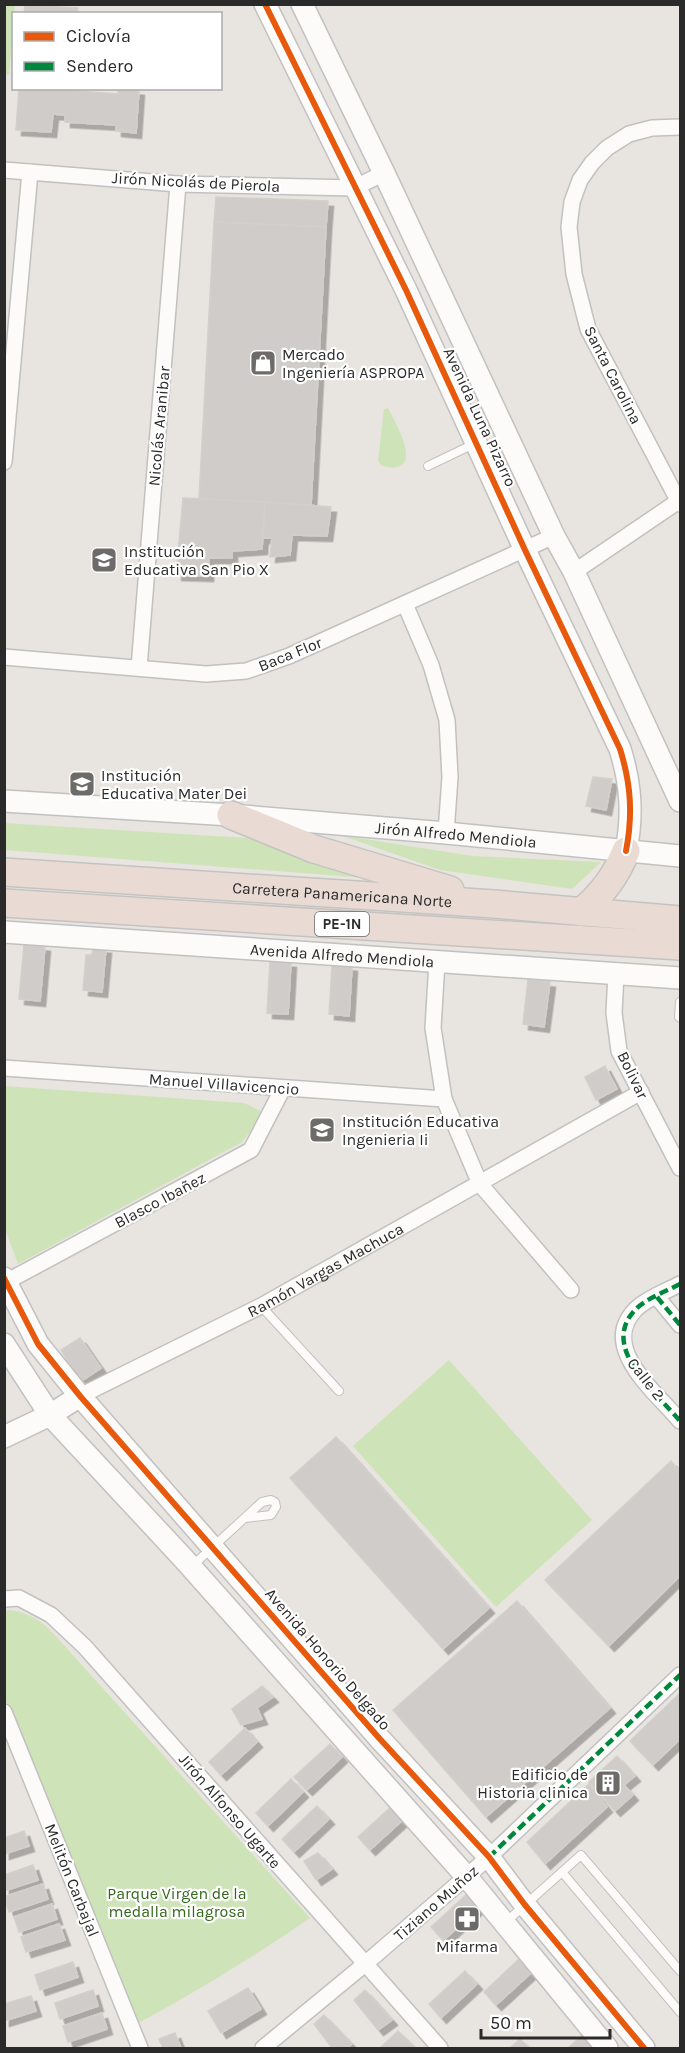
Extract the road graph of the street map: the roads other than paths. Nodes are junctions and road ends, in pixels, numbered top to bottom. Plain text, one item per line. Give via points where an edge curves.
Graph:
1 (265, 4) edge
2 (302, 4) edge
3 (681, 127) edge
4 (4, 170) edge
5 (30, 172) junction
6 (384, 173) junction
7 (178, 184) junction
8 (354, 188) junction
9 (11, 304) edge
10 (477, 442) junction
11 (4, 462) edge
12 (428, 466) dead end
13 (680, 502) edge
14 (554, 536) junction
15 (525, 550) junction
16 (574, 572) junction
17 (405, 604) junction
18 (4, 657) edge
19 (140, 668) junction
20 (4, 801) edge
21 (681, 801) edge
22 (231, 815) junction
23 (446, 833) junction
24 (627, 851) junction
25 (681, 856) edge
26 (4, 872) edge
27 (4, 903) edge
28 (494, 904) junction
29 (580, 912) junction
30 (681, 920) edge
31 (4, 932) edge
32 (681, 946) edge
33 (438, 962) junction
34 (616, 974) junction
35 (681, 978) edge
36 (681, 1002) edge
37 (680, 1019) edge
38 (4, 1068) edge
39 (283, 1088) junction
40 (641, 1092) junction
41 (444, 1099) junction
42 (681, 1168) edge
43 (480, 1184) junction
44 (5, 1280) edge
45 (681, 1284) edge
46 (571, 1290) dead end
47 (657, 1297) junction
48 (261, 1306) junction
49 (681, 1325) edge
50 (4, 1344) edge
51 (339, 1391) dead end
52 (80, 1396) junction
53 (50, 1415) junction
54 (681, 1421) edge
55 (4, 1437) edge
56 (245, 1518) dead end
57 (212, 1547) junction
58 (191, 1567) junction
59 (4, 1599) edge
60 (681, 1675) edge
61 (4, 1712) edge
62 (489, 1857) junction
63 (562, 1872) junction
64 (466, 1876) junction
65 (525, 1905) junction
66 (505, 1923) junction
67 (365, 1964) junction
68 (681, 1971) edge
69 (681, 2012) edge
70 (140, 2049) edge
71 (263, 2049) edge
72 (440, 2049) edge
73 (607, 2049) edge
74 (644, 2049) edge

1 - 8 street, Avenida Luna Pizarro
2 - 6 street, Avenida Luna Pizarro
3 - 13 street, Santa Carolina via 629,134 607,148 580,180 569,227 574,274 588,329
4 - 5 street, Jirón Nicolás de Pierola
5 - 7 street, Jirón Nicolás de Pierola
5 - 9 street
6 - 8 street, Jirón Nicolás de Pierola
6 - 14 street, Avenida Luna Pizarro
7 - 8 street, Jirón Nicolás de Pierola
7 - 19 street, Nicolás Aranibar
8 - 10 street, Avenida Luna Pizarro
9 - 11 street
10 - 12 lane
10 - 15 street, Avenida Luna Pizarro
13 - 16 street
14 - 15 street, Baca Flor
14 - 16 street, Avenida Luna Pizarro
15 - 17 street, Baca Flor
15 - 24 street, Avenida Luna Pizarro via 620,749 630,791
16 - 21 street, Avenida Luna Pizarro
17 - 19 street, Baca Flor via 246,671 206,674
17 - 23 street via 431,665 447,720 450,777
18 - 19 street, Baca Flor
20 - 22 street
22 - 23 street, Jirón Alfredo Mendiola
22 - 28 highway via 314,849
23 - 24 street, Jirón Alfredo Mendiola
24 - 25 street, Jirón Alfredo Mendiola
24 - 29 highway via 611,881
26 - 28 highway, Carretera Panamericana Norte / PE-1N
27 - 32 highway, Carretera Panamericana Norte / PE-1N
28 - 29 highway, Carretera Panamericana Norte / PE-1N
29 - 30 highway, Carretera Panamericana Norte / PE-1N
31 - 33 street, Avenida Alfredo Mendiola
33 - 34 street, Avenida Alfredo Mendiola
33 - 41 street via 433,1028
34 - 35 street, Avenida Alfredo Mendiola
34 - 40 street, Bolivar via 614,1013 619,1051
36 - 37 lane
38 - 39 street, Manuel Villavicencio
39 - 41 street, Manuel Villavicencio
39 - 44 street, Blasco Ibañez via 251,1150
40 - 42 street, Bolivar
40 - 43 street, Ramón Vargas Machuca
41 - 43 street
43 - 46 street
43 - 48 street, Ramón Vargas Machuca
44 - 52 street, Avenida Honorio Delgado via 38,1344
45 - 47 street
47 - 49 street
47 - 54 street, Calle 2 via 638,1307 627,1319 622,1333 624,1348 630,1363
48 - 51 lane
48 - 52 street, Ramón Vargas Machuca
50 - 53 street
52 - 53 street, Ramón Vargas Machuca
52 - 57 street, Avenida Honorio Delgado
53 - 55 street, Ramón Vargas Machuca
53 - 58 street
56 - 57 lane
57 - 58 lane
57 - 62 street, Avenida Honorio Delgado
58 - 64 street
59 - 67 street, Jirón Alfonso Ugarte via 19,1598 51,1615 85,1647
60 - 62 street, Tiziano Muñoz
61 - 70 street, Melitón Carbajal
62 - 64 street, Tiziano Muñoz
62 - 65 street, Avenida Honorio Delgado
63 - 65 lane
63 - 68 lane via 581,1855
63 - 69 lane
64 - 66 street
64 - 67 street, Tiziano Muñoz
65 - 66 lane
65 - 74 street, Avenida Honorio Delgado
66 - 73 street
67 - 71 street, Tiziano Muñoz
67 - 72 street, Jirón Alfonso Ugarte

